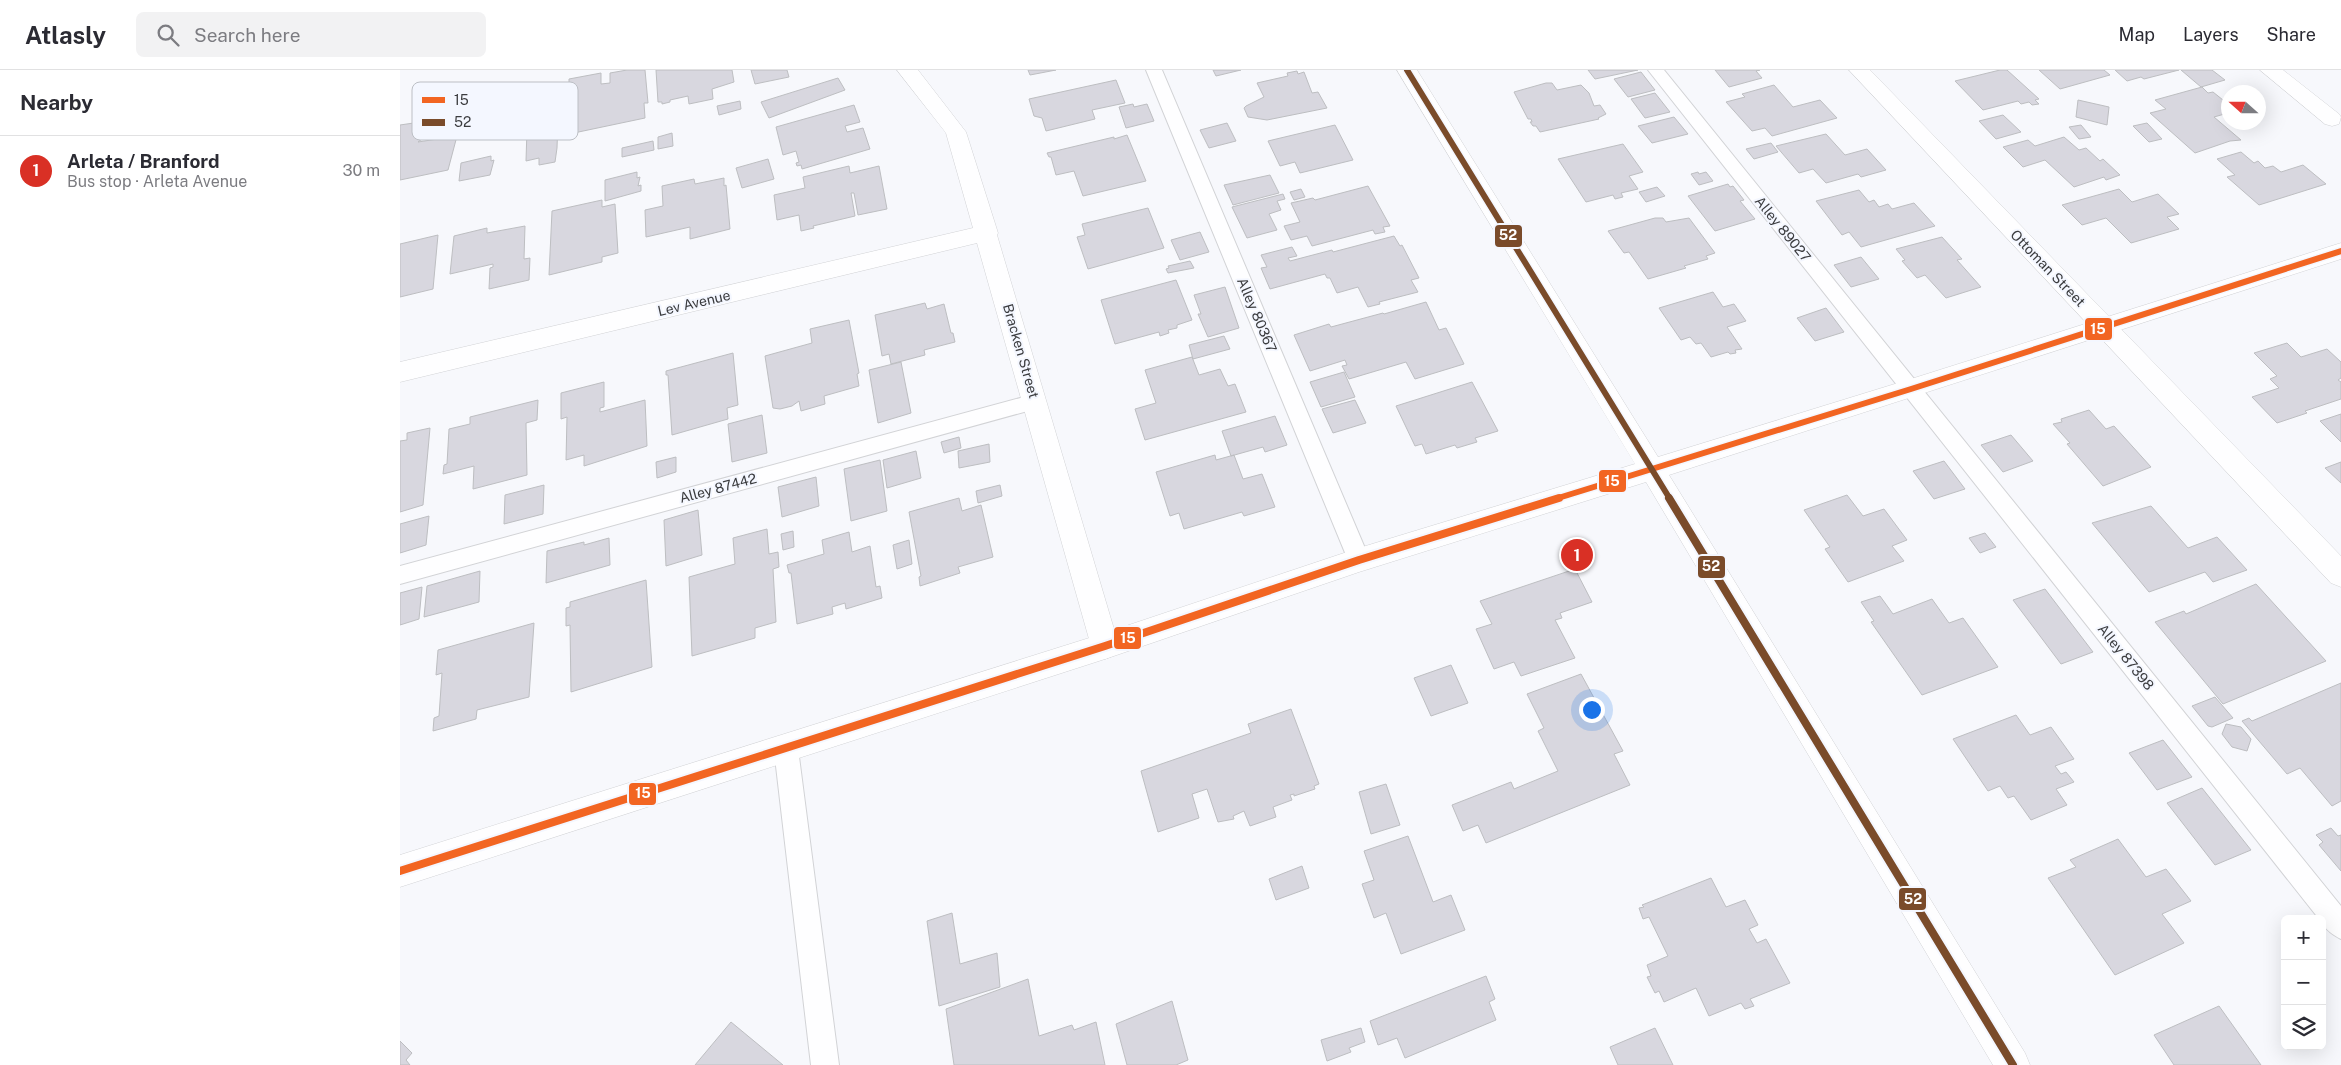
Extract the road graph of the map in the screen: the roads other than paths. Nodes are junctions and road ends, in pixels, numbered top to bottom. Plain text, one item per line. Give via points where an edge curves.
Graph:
1 (907, 70) edge
2 (1154, 70) edge
3 (1407, 70) edge
4 (1656, 70) edge
5 (1859, 70) edge
6 (2270, 70) edge
7 (2332, 119) dead end
8 (988, 233) junction
9 (2341, 251) edge
10 (2104, 327) junction
11 (400, 372) edge
12 (1911, 389) junction
13 (1036, 402) junction
14 (1651, 469) junction
15 (1359, 560) junction
16 (400, 575) edge
17 (2341, 575) edge
18 (1105, 646) junction
19 (786, 749) junction
20 (400, 871) edge
21 (2341, 926) edge
22 (825, 1065) edge
23 (2013, 1065) edge

1 - 8 main road, Bracken Street via 956,132
2 - 15 lane, Alley 80367
3 - 14 main road
4 - 12 lane, Alley 89027
5 - 10 main road, Ottoman Street
6 - 7 main road
8 - 11 main road, Lev Avenue
8 - 13 main road, Bracken Street
9 - 10 main road
10 - 12 main road
10 - 17 main road, Ottoman Street
12 - 14 main road
12 - 21 lane, Alley 87398
13 - 16 lane, Alley 87442
13 - 18 main road, Bracken Street
14 - 15 main road
14 - 23 main road
15 - 18 main road
18 - 19 main road
19 - 20 main road
19 - 22 lane

